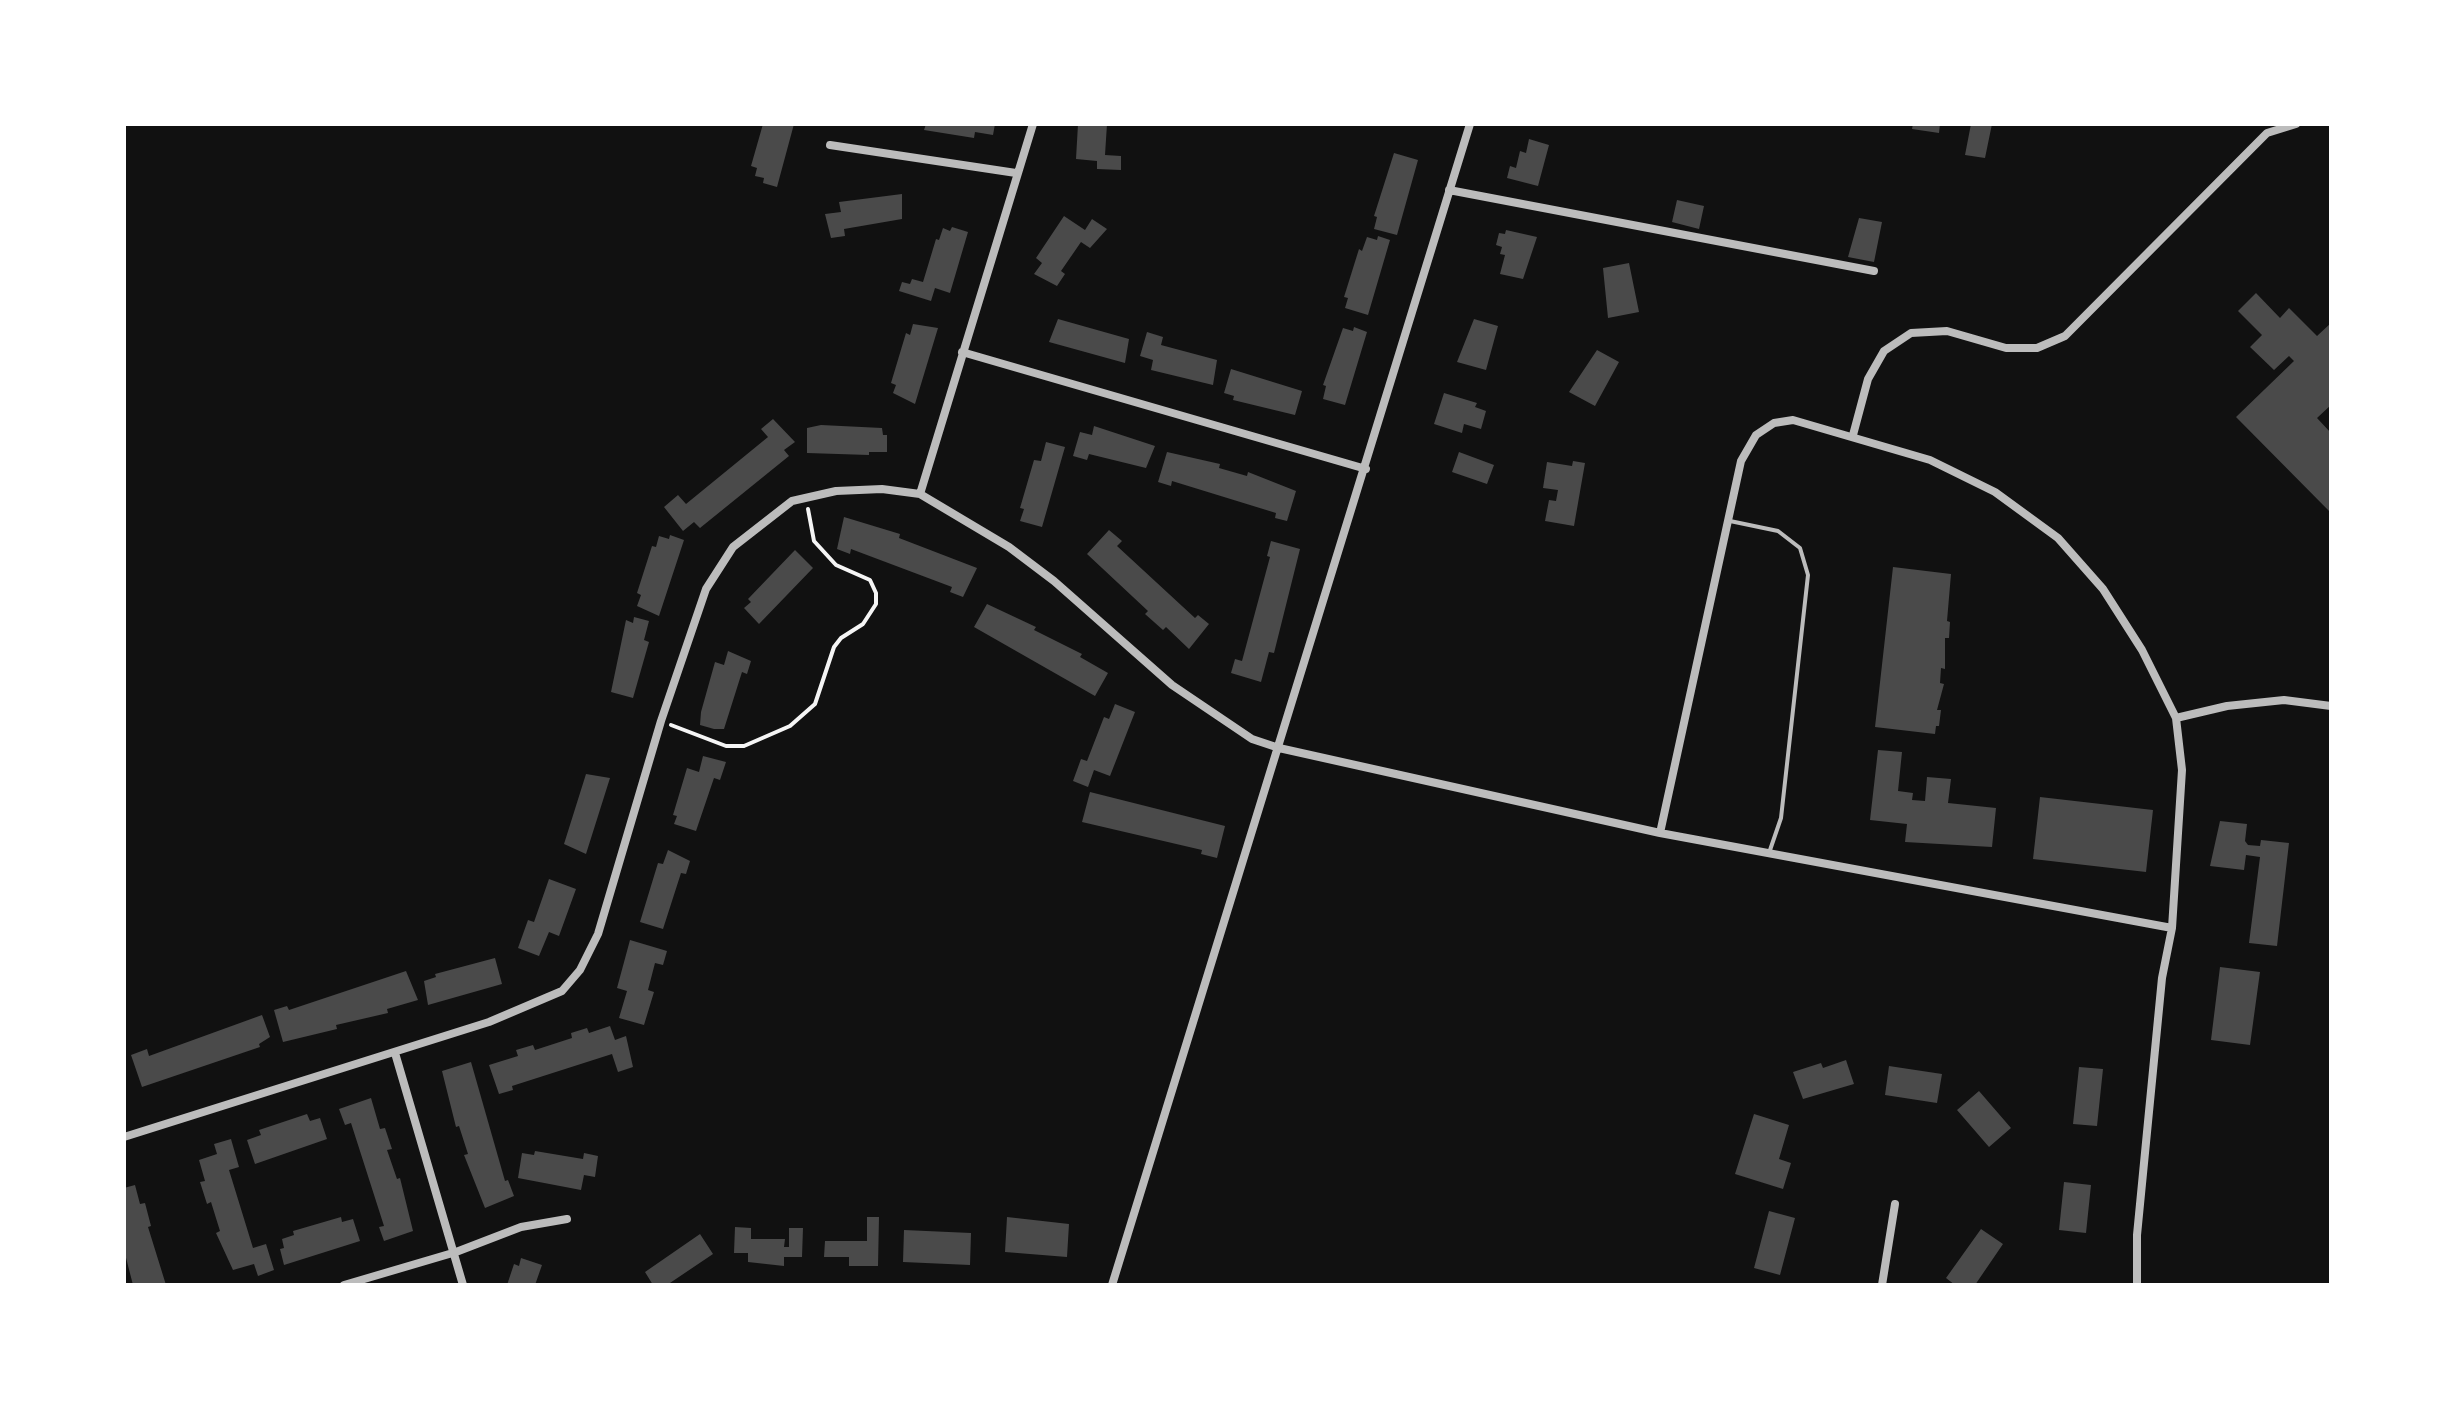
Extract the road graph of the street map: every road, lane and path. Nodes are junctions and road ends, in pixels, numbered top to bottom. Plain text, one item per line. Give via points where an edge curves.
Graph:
1 (1033, 124) edge
2 (1470, 124) edge
3 (2296, 124) edge
4 (830, 145) dead end
5 (1016, 173) junction
6 (1449, 190) junction
7 (1874, 271) dead end
8 (962, 352) junction
9 (1853, 435) junction
10 (1366, 469) junction
11 (920, 494) junction
12 (807, 498) junction
13 (1728, 520) junction
14 (2331, 706) edge
15 (2176, 718) junction
16 (661, 721) junction
17 (1279, 748) junction
18 (1660, 833) junction
19 (1769, 853) junction
20 (2172, 928) junction
21 (395, 1053) junction
22 (124, 1137) edge
23 (1895, 1204) dead end
24 (567, 1219) dead end
25 (456, 1252) junction
26 (344, 1285) edge
27 (463, 1285) edge
28 (1112, 1285) edge
29 (1882, 1285) edge
30 (2137, 1285) edge

1 - 5 street
2 - 6 street
3 - 9 street via 2267,133 2065,336 2037,348 2006,348 1947,331 1911,333 1884,351 1868,379
4 - 5 street
5 - 8 street
6 - 7 street
6 - 10 street
8 - 10 street
8 - 11 street
9 - 13 street via 1793,420 1774,423 1756,435 1741,461
9 - 15 street via 1930,460 1995,492 2058,538 2103,589
10 - 17 street
11 - 12 street via 836,491
11 - 17 street via 1009,547 1054,581 1172,685 1252,739
12 - 16 street via 792,501 733,547 706,589
12 - 16 path via 814,541 836,565 870,580 876,593 876,604 863,624 834,647 815,704 790,726 744,746 726,746
13 - 18 street
13 - 19 lane via 1778,531 1800,548 1808,575 1781,818
14 - 15 street via 2284,700
15 - 20 street via 2182,770
16 - 21 street via 598,934 580,970 562,991
17 - 18 street
17 - 28 street
18 - 19 street
19 - 20 street
20 - 30 street via 2148,1110
21 - 22 street
21 - 25 street
23 - 29 street
24 - 25 street via 521,1227
25 - 26 street
25 - 27 street

